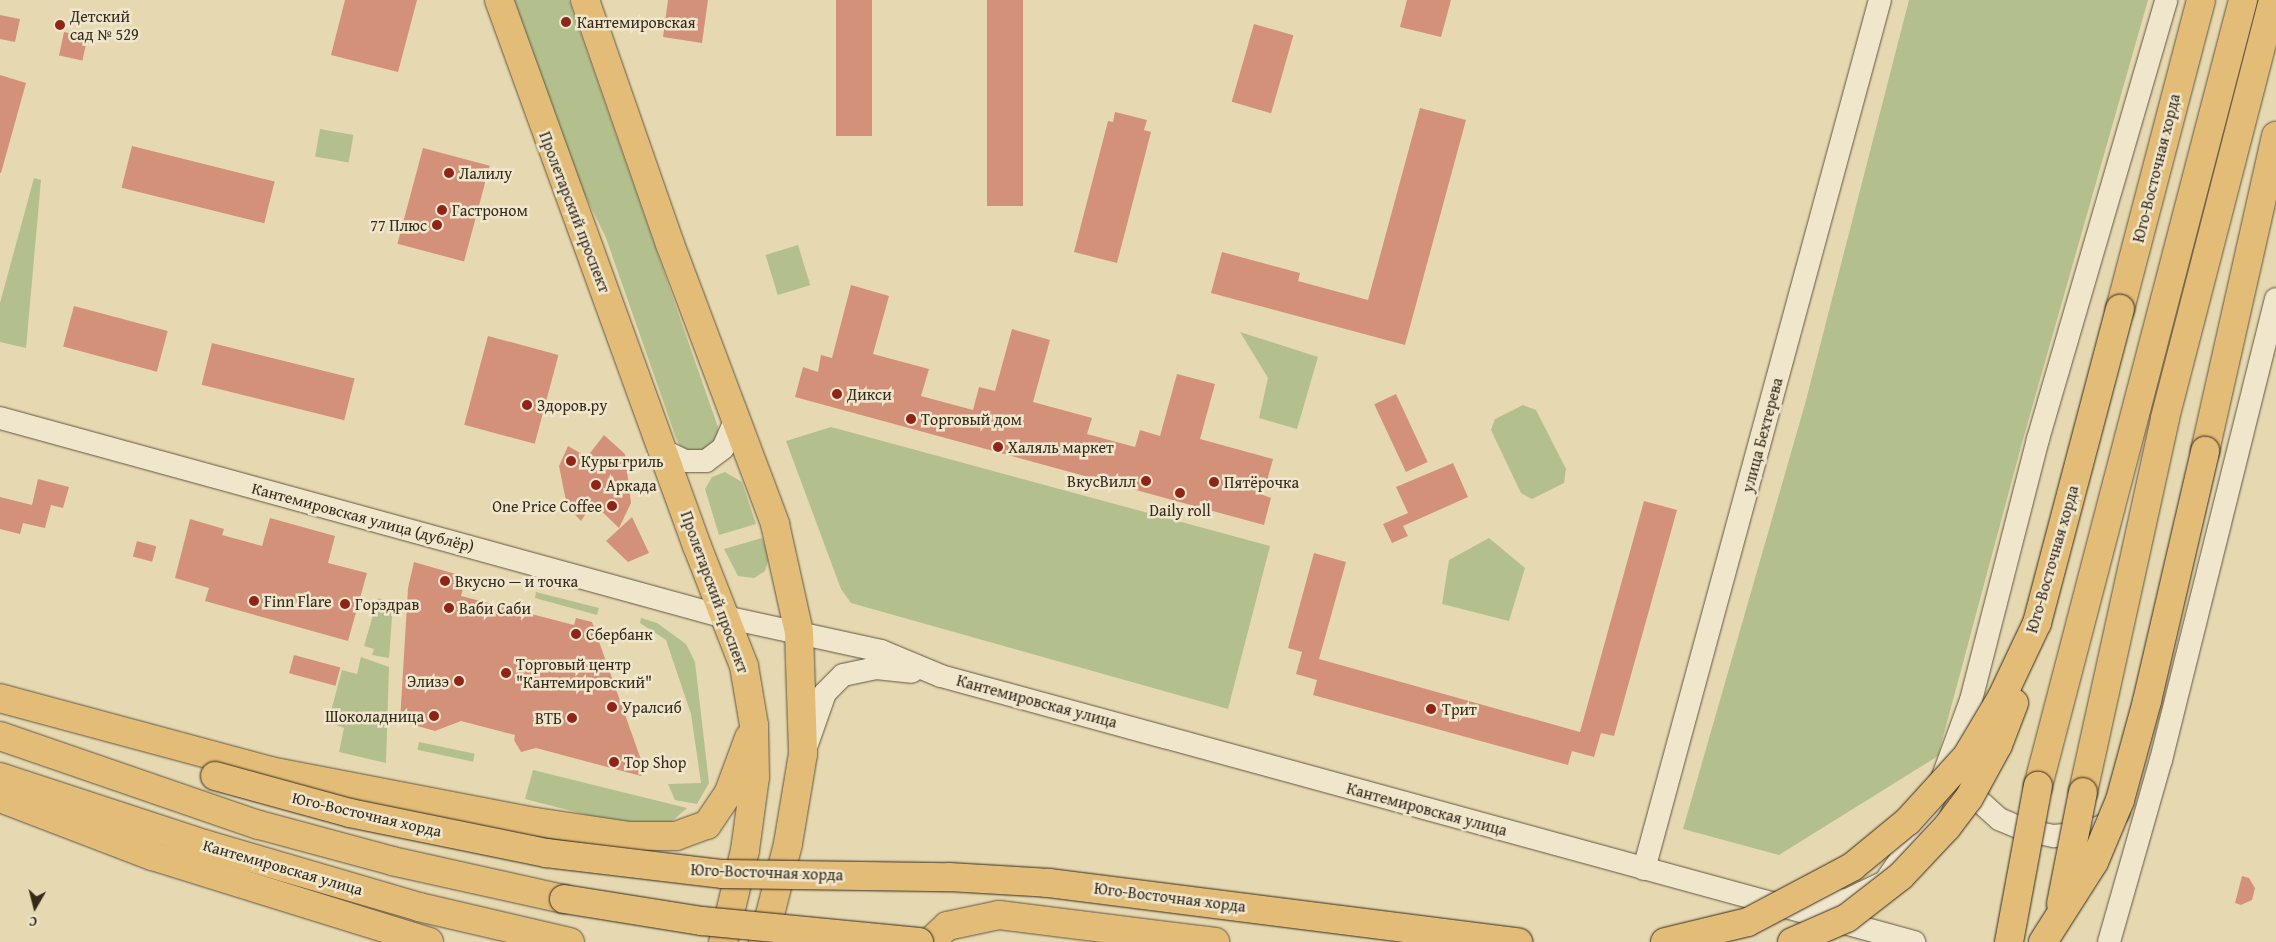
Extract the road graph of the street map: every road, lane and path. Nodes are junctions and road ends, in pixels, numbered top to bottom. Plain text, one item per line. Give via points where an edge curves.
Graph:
1 (499, 0) edge
2 (585, 0) edge
3 (1880, 0) edge
4 (2166, 0) edge
5 (2201, 0) edge
6 (2242, 0) edge
7 (2273, 0) edge
8 (2276, 136) edge
9 (2276, 299) edge
10 (737, 417) junction
11 (0, 418) edge
12 (666, 452) junction
13 (725, 617) junction
14 (2037, 622) junction
15 (799, 632) junction
16 (940, 676) junction
17 (0, 698) edge
18 (1971, 700) junction
19 (0, 714) edge
20 (754, 725) junction
21 (0, 736) edge
22 (803, 754) junction
23 (2161, 760) junction
24 (0, 777) edge
25 (0, 798) edge
26 (1644, 869) junction
27 (1753, 899) junction
28 (429, 942) edge
29 (570, 942) edge
30 (723, 942) edge
31 (763, 942) edge
32 (920, 942) edge
33 (930, 942) edge
34 (1215, 942) edge
35 (1518, 942) edge
36 (1665, 942) edge
37 (1792, 942) edge
38 (1914, 942) edge
39 (2009, 942) edge
40 (2043, 942) edge
41 (2053, 942) edge
42 (2109, 942) edge

1 - 12 main road, Пролетарский проспект
2 - 10 main road via 670,244
3 - 26 street, улица Бехтерева
4 - 18 street via 2038,439
5 - 14 main road, Юго-Восточная хорда, bridge
6 - 39 main road, bridge via 2038,786
7 - 41 main road, bridge via 2165,418
8 - 40 main road, bridge via 2148,701 2120,800 2094,862
9 - 23 street
10 - 12 street via 723,448 706,461 684,461
10 - 15 main road via 775,524
11 - 13 street, Кантемировская улица (дублёр)
12 - 13 main road, Пролетарский проспект
13 - 15 street, Кантемировская улица
13 - 20 main road, Пролетарский проспект via 744,666
14 - 36 main road, Юго-Восточная хорда, bridge via 2002,697 1967,756 1908,821 1852,867 1748,922
14 - 37 main road, bridge via 2020,688 1998,745 1953,820 1901,876 1847,918
15 - 16 street, Кантемировская улица via 881,651
15 - 22 main road
16 - 22 street, Кантемировская улица via 876,668 843,675 825,693
16 - 26 street, Кантемировская улица
17 - 20 main road via 270,771 536,822 630,836 676,836 706,825 729,792
18 - 23 street via 1965,741 1968,777 1978,799 1999,818 2025,830 2054,836 2084,833 2107,824
18 - 27 street via 1920,832 1885,882 1847,900 1820,904
19 - 35 main road, Юго-Восточная хорда, bridge via 350,813 546,853 723,874 949,877 1059,884
20 - 30 main road, Пролетарский проспект via 755,776 746,850
21 - 32 main road, bridge via 259,825 392,861 564,899 702,921
22 - 31 main road via 788,844
23 - 42 street
24 - 29 main road, Кантемировская улица via 204,844 419,907
25 - 28 main road via 152,856
26 - 27 street, Кантемировская улица
27 - 38 street, Кантемировская улица
33 - 34 main road via 947,926 972,918 1030,917

